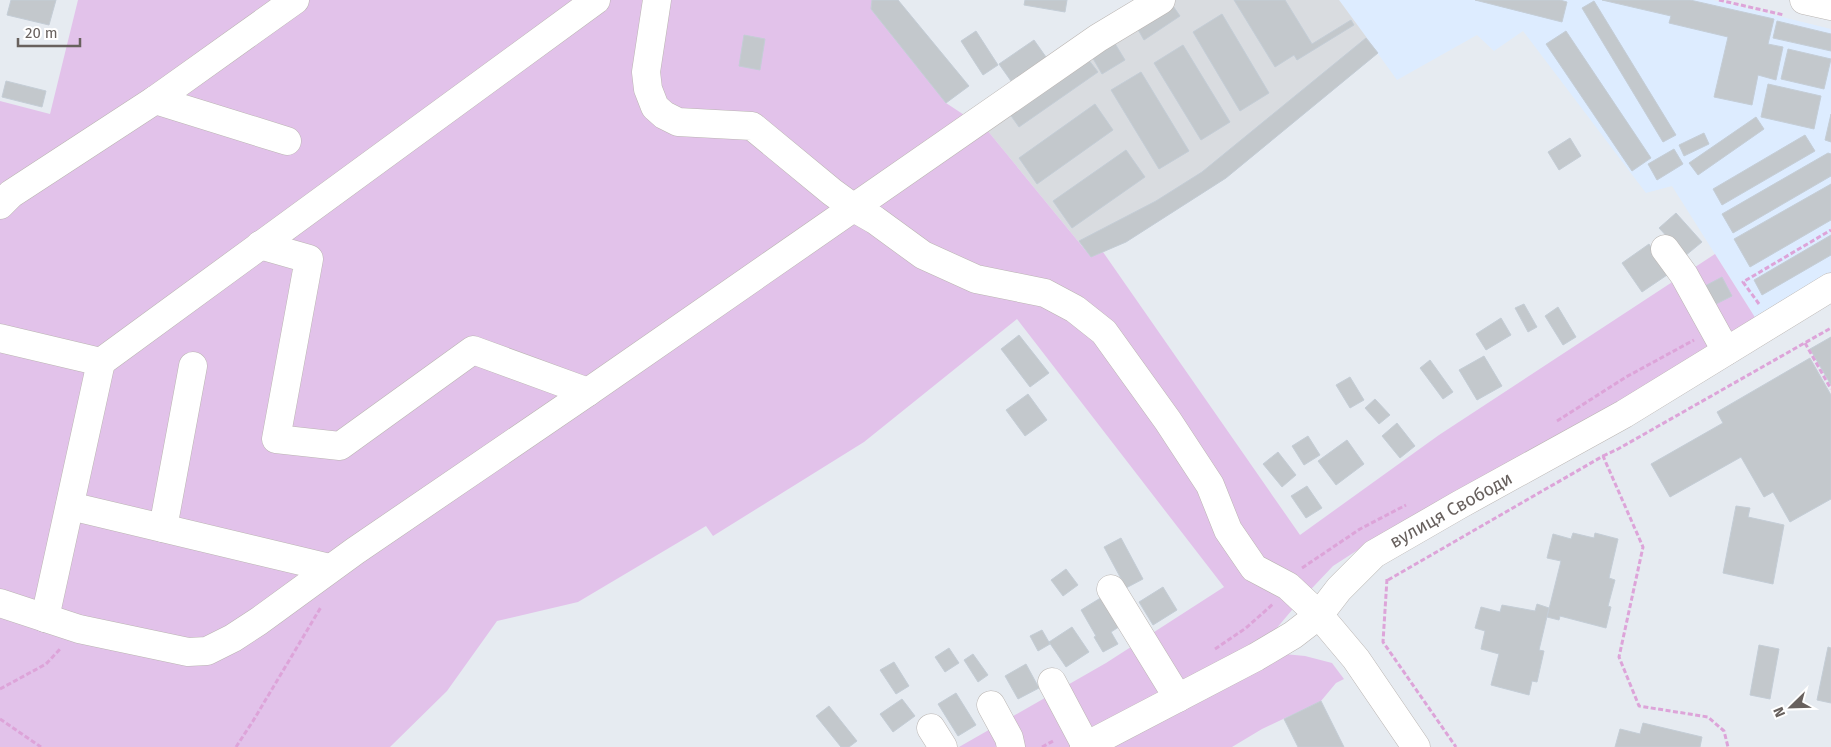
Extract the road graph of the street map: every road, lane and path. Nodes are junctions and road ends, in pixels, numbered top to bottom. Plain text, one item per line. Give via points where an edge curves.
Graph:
1 (295, 0) edge
2 (596, 0) edge
3 (657, 0) edge
4 (1161, 0) edge
5 (1719, 0) edge
6 (1831, 6) edge
7 (1799, 9) edge
8 (155, 100) junction
9 (287, 141) dead end
10 (0, 205) edge
11 (854, 208) junction
12 (1831, 230) edge
13 (260, 246) junction
14 (1665, 249) dead end
15 (1831, 287) edge
16 (1761, 308) dead end
17 (1831, 328) edge
18 (0, 338) edge
19 (1805, 343) junction
20 (1726, 351) junction
21 (101, 362) junction
22 (193, 366) dead end
23 (1831, 389) edge
24 (588, 392) junction
25 (1603, 456) junction
26 (70, 506) junction
27 (163, 528) junction
28 (1360, 529) dead end
29 (1374, 554) junction
30 (330, 568) junction
31 (1388, 580) junction
32 (1111, 589) dead end
33 (0, 603) edge
34 (323, 604) dead end
35 (1319, 615) junction
36 (45, 618) junction
37 (79, 628) junction
38 (1052, 682) dead end
39 (0, 689) edge
40 (1178, 698) junction
41 (991, 705) dead end
42 (0, 719) edge
43 (1085, 746) edge
44 (41, 747) edge
45 (236, 747) edge
46 (1011, 747) edge
47 (1416, 747) edge
48 (1456, 747) edge
49 (1728, 747) edge

1 - 8 street
2 - 13 street
3 - 11 street via 646,72 655,107 678,122 752,126
4 - 11 street via 1098,38
5 - 7 path
6 - 7 street
8 - 9 street
8 - 10 street via 11,194
11 - 24 street
11 - 35 street via 923,255 976,279 1045,293 1074,309 1104,332 1210,485 1228,530 1254,568 1288,586
12 - 16 path via 1743,282
13 - 21 street
13 - 24 street via 309,259 276,438 340,446 473,350
14 - 20 street via 1684,274
15 - 20 street, вулиця Свободи
17 - 19 path
18 - 21 street
19 - 23 path
19 - 25 path
20 - 29 street, вулиця Свободи via 1624,414
21 - 26 street
22 - 27 street
24 - 30 street
25 - 31 path
25 - 49 path via 1643,547 1619,657 1639,706 1708,717 1724,731
26 - 27 street
26 - 36 street
27 - 30 street
28 - 29 path
29 - 31 path
29 - 35 street, вулиця Свободи via 1339,589
30 - 37 street via 259,621 208,651 188,652
31 - 48 path via 1383,642
32 - 40 street
33 - 36 street
34 - 45 path
35 - 40 street, вулиця Свободи via 1256,657
35 - 47 street via 1356,659
36 - 37 street
37 - 39 path via 46,664
38 - 43 street
40 - 43 street, вулиця Свободи
41 - 46 street
42 - 44 path

